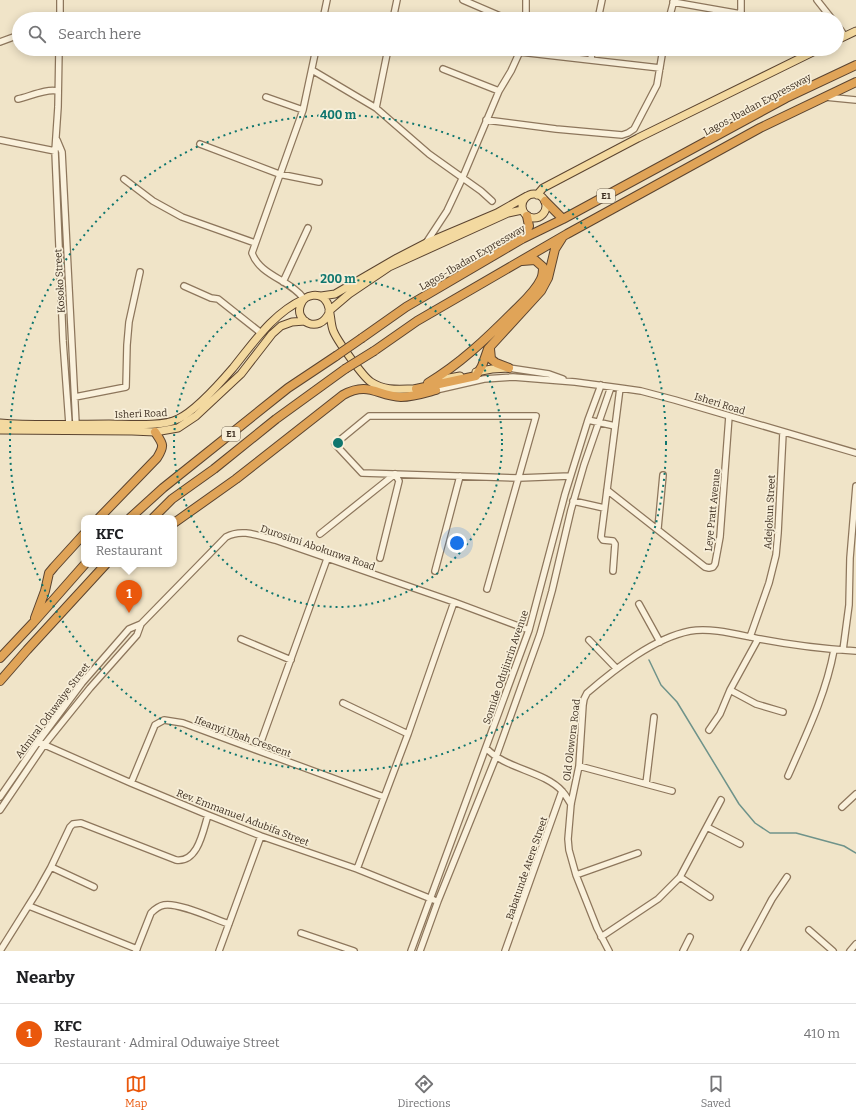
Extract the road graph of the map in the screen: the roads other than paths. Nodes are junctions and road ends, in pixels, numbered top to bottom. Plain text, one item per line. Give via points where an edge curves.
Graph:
1 (60, 0) edge
2 (326, 0) edge
3 (397, 0) edge
4 (463, 0) edge
5 (526, 0) edge
6 (602, 0) edge
7 (741, 0) edge
8 (817, 0) edge
9 (674, 1) edge
10 (60, 12) edge
11 (324, 12) edge
12 (394, 12) edge
13 (491, 12) edge
14 (526, 12) edge
15 (599, 12) edge
16 (671, 12) edge
17 (731, 12) edge
18 (741, 12) edge
19 (826, 12) edge
20 (856, 31) edge
21 (845, 36) edge
22 (12, 38) edge
23 (0, 42) edge
24 (59, 56) edge
25 (315, 56) edge
26 (387, 56) edge
27 (517, 56) edge
28 (563, 56) edge
29 (591, 56) edge
30 (662, 56) edge
31 (805, 56) edge
32 (591, 60) junction
33 (856, 65) edge
34 (660, 68) junction
35 (443, 69) dead end
36 (312, 70) junction
37 (856, 82) edge
38 (57, 91) junction
39 (499, 91) junction
40 (266, 97) dead end
41 (824, 97) junction
42 (18, 99) dead end
43 (856, 100) edge
44 (376, 108) junction
45 (303, 110) junction
46 (486, 120) junction
47 (56, 138) junction
48 (0, 140) edge
49 (200, 144) dead end
50 (55, 151) junction
51 (279, 174) junction
52 (124, 179) dead end
53 (462, 179) junction
54 (319, 182) dead end
55 (537, 195) junction
56 (527, 196) junction
57 (492, 201) dead end
58 (545, 201) junction
59 (525, 213) junction
60 (563, 219) junction
61 (308, 228) dead end
62 (567, 234) junction
63 (522, 239) junction
64 (255, 243) junction
65 (426, 243) junction
66 (505, 269) junction
67 (140, 272) dead end
68 (283, 282) junction
69 (184, 286) dead end
70 (321, 296) junction
71 (304, 299) junction
72 (329, 312) junction
73 (305, 321) junction
74 (316, 324) junction
75 (333, 331) junction
76 (261, 333) junction
77 (71, 340) junction
78 (63, 341) junction
79 (491, 346) junction
80 (509, 368) junction
81 (479, 371) junction
82 (360, 372) junction
83 (428, 382) junction
84 (575, 382) junction
85 (601, 385) junction
86 (611, 387) junction
87 (620, 388) junction
88 (416, 389) junction
89 (436, 390) junction
90 (75, 397) junction
91 (729, 416) junction
92 (588, 420) junction
93 (0, 423) edge
94 (599, 423) junction
95 (73, 424) junction
96 (615, 426) junction
97 (0, 430) edge
98 (155, 432) junction
99 (783, 432) junction
100 (856, 453) edge
101 (395, 474) junction
102 (663, 475) dead end
103 (460, 476) junction
104 (570, 476) junction
105 (519, 478) junction
106 (856, 486) edge
107 (607, 490) junction
108 (573, 501) junction
109 (604, 508) junction
110 (102, 515) edge
111 (133, 515) edge
112 (156, 515) edge
113 (177, 520) edge
114 (658, 528) junction
115 (320, 534) dead end
116 (81, 537) edge
117 (380, 558) dead end
118 (327, 559) junction
119 (81, 567) edge
120 (103, 567) edge
121 (435, 571) dead end
122 (612, 571) dead end
123 (487, 589) dead end
124 (454, 602) junction
125 (639, 604) dead end
126 (535, 609) junction
127 (546, 612) junction
128 (34, 623) junction
129 (141, 624) junction
130 (529, 630) junction
131 (750, 637) junction
132 (758, 638) junction
133 (241, 639) dead end
134 (589, 640) dead end
135 (660, 642) junction
136 (834, 650) junction
137 (843, 650) junction
138 (856, 651) edge
139 (0, 658) edge
140 (291, 660) junction
141 (616, 668) junction
142 (0, 681) edge
143 (730, 690) junction
144 (343, 703) dead end
145 (783, 712) dead end
146 (654, 717) dead end
147 (709, 730) dead end
148 (408, 734) junction
149 (38, 742) junction
150 (44, 745) junction
151 (486, 748) junction
152 (258, 750) junction
153 (496, 757) junction
154 (579, 766) junction
155 (788, 776) dead end
156 (131, 783) junction
157 (646, 784) junction
158 (562, 791) junction
159 (672, 791) dead end
160 (856, 794) edge
161 (0, 796) edge
162 (384, 797) junction
163 (721, 800) dead end
164 (571, 804) junction
165 (842, 807) dead end
166 (0, 810) edge
167 (208, 815) junction
168 (707, 827) junction
169 (261, 836) junction
170 (740, 844) dead end
171 (638, 853) dead end
172 (51, 867) junction
173 (357, 869) junction
174 (576, 875) junction
175 (680, 877) junction
176 (787, 877) dead end
177 (94, 887) dead end
178 (710, 897) dead end
179 (431, 899) junction
180 (438, 901) junction
181 (29, 906) junction
182 (229, 924) junction
183 (809, 930) dead end
184 (302, 933) dead end
185 (601, 937) junction
186 (690, 937) dead end
187 (856, 944) edge
188 (137, 950) edge
189 (0, 951) edge
190 (219, 951) edge
191 (354, 951) edge
192 (411, 951) edge
193 (420, 951) edge
194 (505, 951) edge
195 (609, 951) edge
196 (683, 951) edge
197 (744, 951) edge
198 (833, 951) edge
199 (850, 951) edge

1 - 10 street
2 - 11 street
3 - 12 street
4 - 13 street
5 - 14 street
6 - 15 street
7 - 18 street
8 - 19 street
9 - 16 street
9 - 17 street
20 - 21 main road
22 - 23 street
24 - 38 street, Kosoko Street
25 - 36 street
26 - 44 street
27 - 39 street
28 - 32 street
29 - 32 street
30 - 34 street
31 - 55 main road via 638,138 542,188
32 - 34 street
33 - 60 highway, Lagos-Ibadan Expressway / E1 via 786,98
34 - 46 street via 656,85 634,129 622,135
35 - 39 street
36 - 44 street
36 - 45 street
37 - 41 highway, E1
38 - 42 street
38 - 47 street, Kosoko Street
39 - 46 street
40 - 45 street
41 - 43 street
41 - 62 highway, E1 via 760,128
44 - 53 street
45 - 51 street
46 - 53 street
47 - 50 street, Kosoko Street
47 - 77 street, Kosoko Street via 62,152
48 - 50 street
49 - 51 street
50 - 78 street, Kosoko Street
51 - 54 street
51 - 64 street
52 - 64 street via 153,201 182,217
53 - 57 street
53 - 65 street via 447,211
55 - 56 main road
55 - 58 main road
56 - 59 main road via 522,202
56 - 65 main road via 497,213
58 - 59 main road via 546,209 542,215 534,218
58 - 60 highway
59 - 63 highway via 529,226
59 - 72 main road via 508,213 389,268 349,294
60 - 63 highway, Lagos-Ibadan Expressway / E1
61 - 68 street
62 - 66 highway, E1
62 - 79 highway via 558,244 548,278 541,291
63 - 111 highway, Lagos-Ibadan Expressway / E1, bridge via 406,307 288,388 163,488
64 - 68 street via 252,253 254,258 260,266
65 - 70 main road via 335,294
66 - 83 highway via 529,260 535,260 543,267 542,277 537,286 511,315 459,362
66 - 112 highway, E1, bridge via 417,321 345,369 276,419
67 - 90 street via 129,322 126,387
68 - 71 street via 299,292
69 - 76 street via 218,299
70 - 71 main road, Isheri Road via 312,295
70 - 72 main road, Isheri Road via 329,305
71 - 73 main road via 300,310
71 - 76 main road, Isheri Road via 278,315
72 - 74 main road via 322,323
72 - 75 main road, Isheri Road
73 - 74 main road, Isheri Road
73 - 98 main road, Isheri Road via 281,326 241,374 185,424 178,428
74 - 75 main road, Isheri Road
75 - 82 main road, Isheri Road
76 - 95 main road, Isheri Road via 228,374 192,410 178,419 155,423
77 - 78 street
77 - 90 street, Kosoko Street
78 - 95 street, Kosoko Street
79 - 80 highway via 491,358
79 - 81 highway
80 - 81 main road, Isheri Road
80 - 84 street, Isheri Road via 549,374
81 - 83 main road, Isheri Road
81 - 88 highway via 476,376
82 - 83 main road, Isheri Road via 386,385 410,386
82 - 88 main road, Isheri Road via 371,382 382,387 396,390
84 - 85 street, Isheri Road
84 - 89 street, Isheri Road via 513,377 484,379
85 - 86 street, Isheri Road
85 - 92 street, Somide Odujinrin Avenue
86 - 87 street, Isheri Road
86 - 94 street
87 - 91 street, Isheri Road via 641,391
87 - 96 street
88 - 89 main road, Isheri Road
89 - 113 highway via 401,397 364,388 352,390 236,479
90 - 95 street, Kosoko Street
91 - 99 street, Isheri Road
91 - 114 street, Leye Pratt Avenue via 720,537 715,564 706,567
92 - 94 street
92 - 104 street, Somide Odujinrin Avenue
93 - 95 main road, Isheri Road
94 - 96 street
94 - 108 street
96 - 107 street
97 - 98 main road, Isheri Road
98 - 110 highway via 163,448 157,458
99 - 100 street, Isheri Road
99 - 131 street, Adejokun Street via 776,555
101 - 103 street
101 - 105 street via 362,473 336,444 369,416 536,416
101 - 115 street
101 - 117 street via 400,481
102 - 114 street
103 - 105 street
103 - 121 street
104 - 105 street
104 - 126 street, Somide Odujinrin Avenue
105 - 123 street
106 - 137 street via 849,604
107 - 109 street
107 - 114 street, Leye Pratt Avenue
108 - 109 street
108 - 127 street
109 - 122 street via 601,537 615,544
116 - 128 highway via 49,573
118 - 124 street, Durosimi Abokunwa Road
118 - 129 street, Durosimi Abokunwa Road via 256,535 240,532 231,534
118 - 140 street
119 - 128 highway
120 - 142 highway
124 - 130 street, Durosimi Abokunwa Road
124 - 148 street
125 - 135 street
126 - 127 street
126 - 130 street, Somide Odujinrin Avenue
127 - 153 street
128 - 139 highway
129 - 149 street, Admiral Oduwaiye Street via 129,629 82,682
129 - 150 street, Durosimi Abokunwa Road via 137,635
130 - 151 street, Somide Odujinrin Avenue
131 - 132 street, Old Olowora Road
131 - 135 street, Old Olowora Road via 700,630
132 - 136 street, Old Olowora Road
132 - 143 street
133 - 140 street
134 - 141 street
135 - 141 street, Old Olowora Road
136 - 137 street, Old Olowora Road
136 - 155 street via 823,692
137 - 138 street, Old Olowora Road
140 - 152 street
141 - 154 street, Old Olowora Road via 587,693 584,699
143 - 145 street via 756,704
143 - 147 street via 720,714
144 - 148 street
146 - 157 street
148 - 162 street
149 - 150 street, Rev. Emmanuel Adubifa Street
149 - 161 street, Admiral Oduwaiye Street
150 - 156 street, Rev. Emmanuel Adubifa Street
150 - 166 street, Admiral Oduwaiye Street
151 - 153 street
151 - 179 street, Somide Odujinrin Avenue
152 - 156 street, Ifeanyi Ubah Crescent via 183,723 164,720 156,725
152 - 162 street, Ifeanyi Ubah Crescent
153 - 158 street via 542,778
153 - 180 street
154 - 157 street
154 - 164 street, Old Olowora Road
156 - 167 street, Rev. Emmanuel Adubifa Street
157 - 159 street
158 - 164 street
158 - 194 street, Babatunde Atere Street
160 - 165 street
162 - 173 street
163 - 168 street
164 - 174 street, Old Olowora Road via 568,839
167 - 169 street, Rev. Emmanuel Adubifa Street
167 - 172 street via 196,851 182,861 77,822 70,827
168 - 170 street
168 - 175 street
169 - 173 street, Rev. Emmanuel Adubifa Street
169 - 182 street
171 - 174 street
172 - 177 street
172 - 181 street
173 - 179 street, Rev. Emmanuel Adubifa Street
174 - 185 street, Old Olowora Road
175 - 178 street
175 - 185 street via 658,899
176 - 197 street via 768,905
179 - 180 street, Rev. Emmanuel Adubifa Street
179 - 192 street, Somide Odujinrin Avenue
180 - 193 street
181 - 188 street
181 - 189 street
182 - 188 street via 180,906 165,905 151,913
182 - 190 street
183 - 198 street
184 - 191 street
185 - 195 street, Old Olowora Road
186 - 196 street
187 - 199 street

